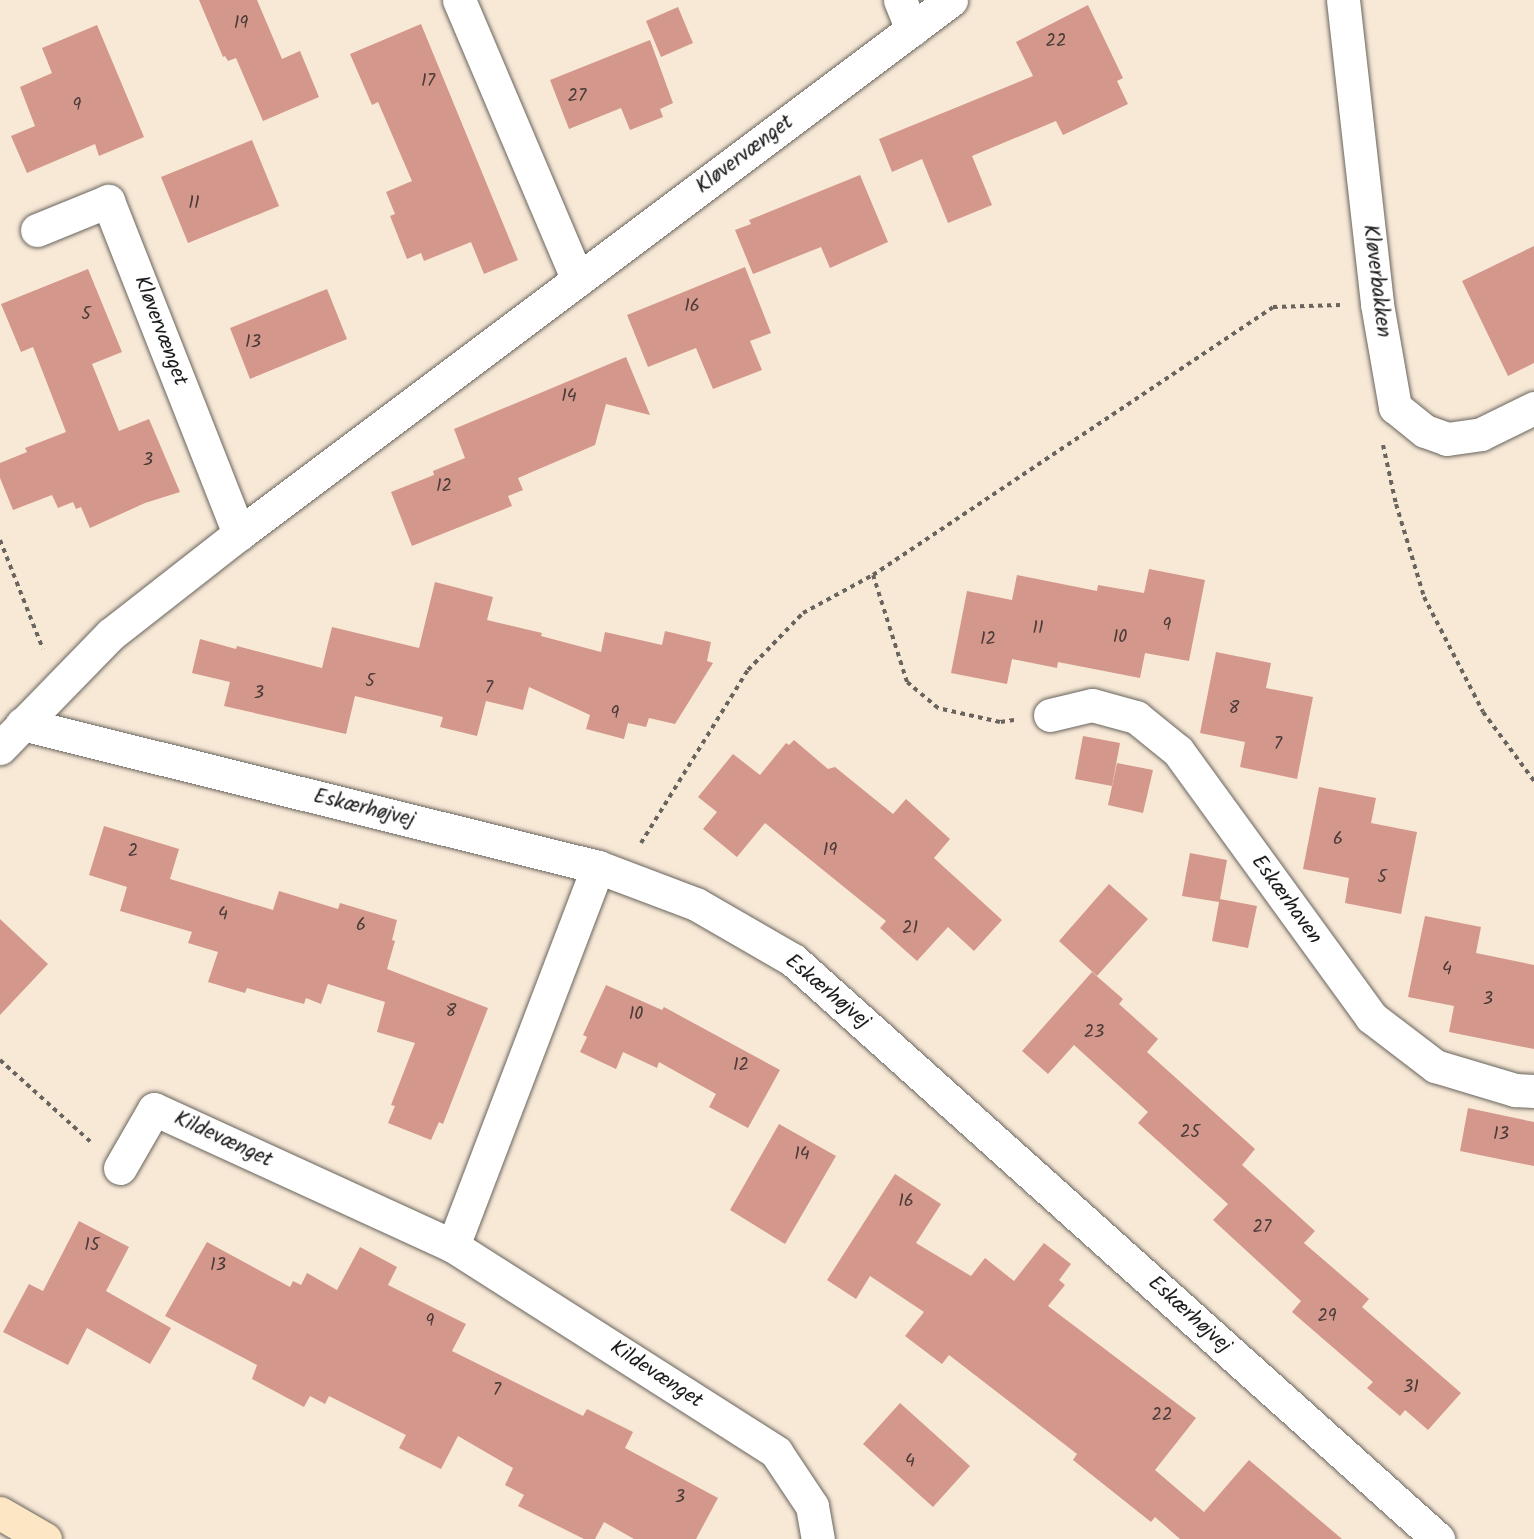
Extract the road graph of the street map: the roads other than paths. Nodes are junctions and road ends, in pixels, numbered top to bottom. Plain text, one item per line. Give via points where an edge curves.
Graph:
1 (459, 0) edge
2 (951, 0) edge
3 (1343, 0) edge
4 (906, 15) edge
5 (37, 230) dead end
6 (578, 280) junction
7 (1534, 408) edge
8 (239, 534) junction
9 (1050, 715) road end
10 (22, 724) junction
11 (0, 748) edge
12 (610, 870) junction
13 (1534, 1091) edge
14 (120, 1168) road end
15 (453, 1246) junction
16 (0, 1513) edge
17 (45, 1539) edge
18 (818, 1539) edge
19 (1438, 1539) edge

1 - 6 street
2 - 4 street, Kløvervænget
3 - 7 street, Kløverbakken via 1377,304 1395,407 1425,431 1447,439 1481,434
4 - 6 street, Kløvervænget
5 - 8 street, Kløvervænget via 108,201
6 - 8 street, Kløvervænget
8 - 10 street, Kløvervænget via 111,634
9 - 13 street, Eskærhaven via 1092,705 1136,717 1178,751 1371,1017 1435,1066 1515,1090
10 - 11 street, Kløvervænget
10 - 12 street, Eskærhøjvej
12 - 15 street
12 - 19 street, Eskærhøjvej via 696,904 793,960
14 - 15 street, Kildevænget via 154,1108
15 - 18 street, Kildevænget via 776,1452 812,1506
16 - 17 street

